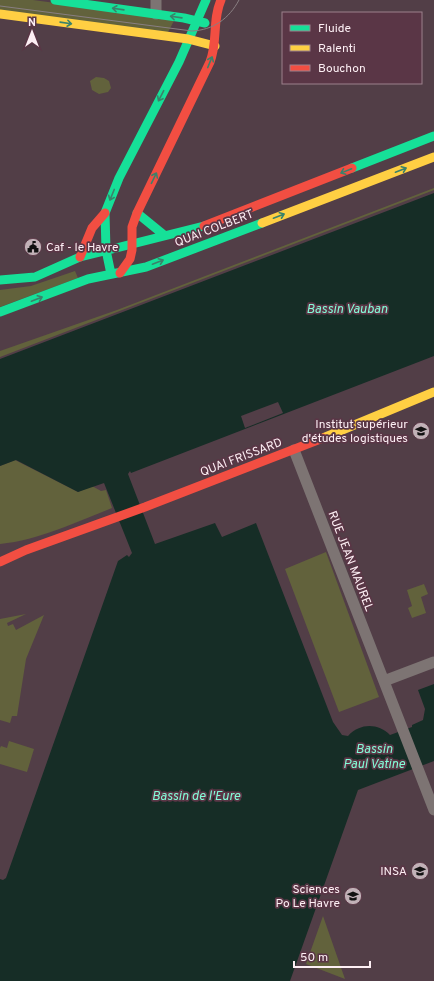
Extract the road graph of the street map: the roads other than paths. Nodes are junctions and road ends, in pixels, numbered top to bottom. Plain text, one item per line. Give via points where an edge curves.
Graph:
1 (55, 0) edge
2 (156, 0) edge
3 (206, 0) edge
4 (221, 0) edge
5 (0, 14) edge
6 (156, 14) junction
7 (196, 20) junction
8 (214, 26) junction
9 (188, 40) junction
10 (215, 46) junction
11 (434, 136) edge
12 (434, 157) edge
13 (105, 213) junction
14 (137, 214) junction
15 (164, 235) junction
16 (130, 242) junction
17 (106, 250) junction
18 (80, 257) junction
19 (120, 273) junction
20 (111, 274) junction
21 (0, 280) edge
22 (0, 312) edge
23 (434, 392) edge
24 (294, 450) junction
25 (26, 550) junction
26 (0, 553) edge
27 (0, 562) edge
28 (434, 662) edge
29 (384, 681) junction
30 (434, 810) edge

6 -> 1 main road
2 - 6 street
3 - 7 main road
4 - 8 main road via 216,10
5 -> 9 main road
7 -> 6 main road
7 - 8 main road
7 - 9 main road
8 - 10 main road
9 - 10 main road
9 -> 13 main road via 119,178
14 -> 10 main road via 204,77
11 -> 15 main road, QUAI COLBERT via 224,219 194,230
19 -> 12 main road, QUAI COLBERT via 146,267
13 - 17 main road
13 - 18 main road via 90,229
14 - 15 main road
14 - 16 main road
15 - 16 main road, QUAI COLBERT
16 - 17 main road, QUAI COLBERT
16 - 19 main road via 130,259
17 - 18 main road, QUAI COLBERT
17 - 20 main road
18 - 21 main road, QUAI COLBERT via 35,277
19 - 20 main road, QUAI COLBERT
22 -> 20 main road, QUAI COLBERT via 85,280
23 - 24 main road, QUAI FRISSARD
24 - 25 main road, QUAI FRISSARD
24 - 29 street, RUE JEAN MAUREL
25 - 26 main road
25 - 27 main road
28 - 29 street
29 - 30 street, RUE JEAN MAUREL

